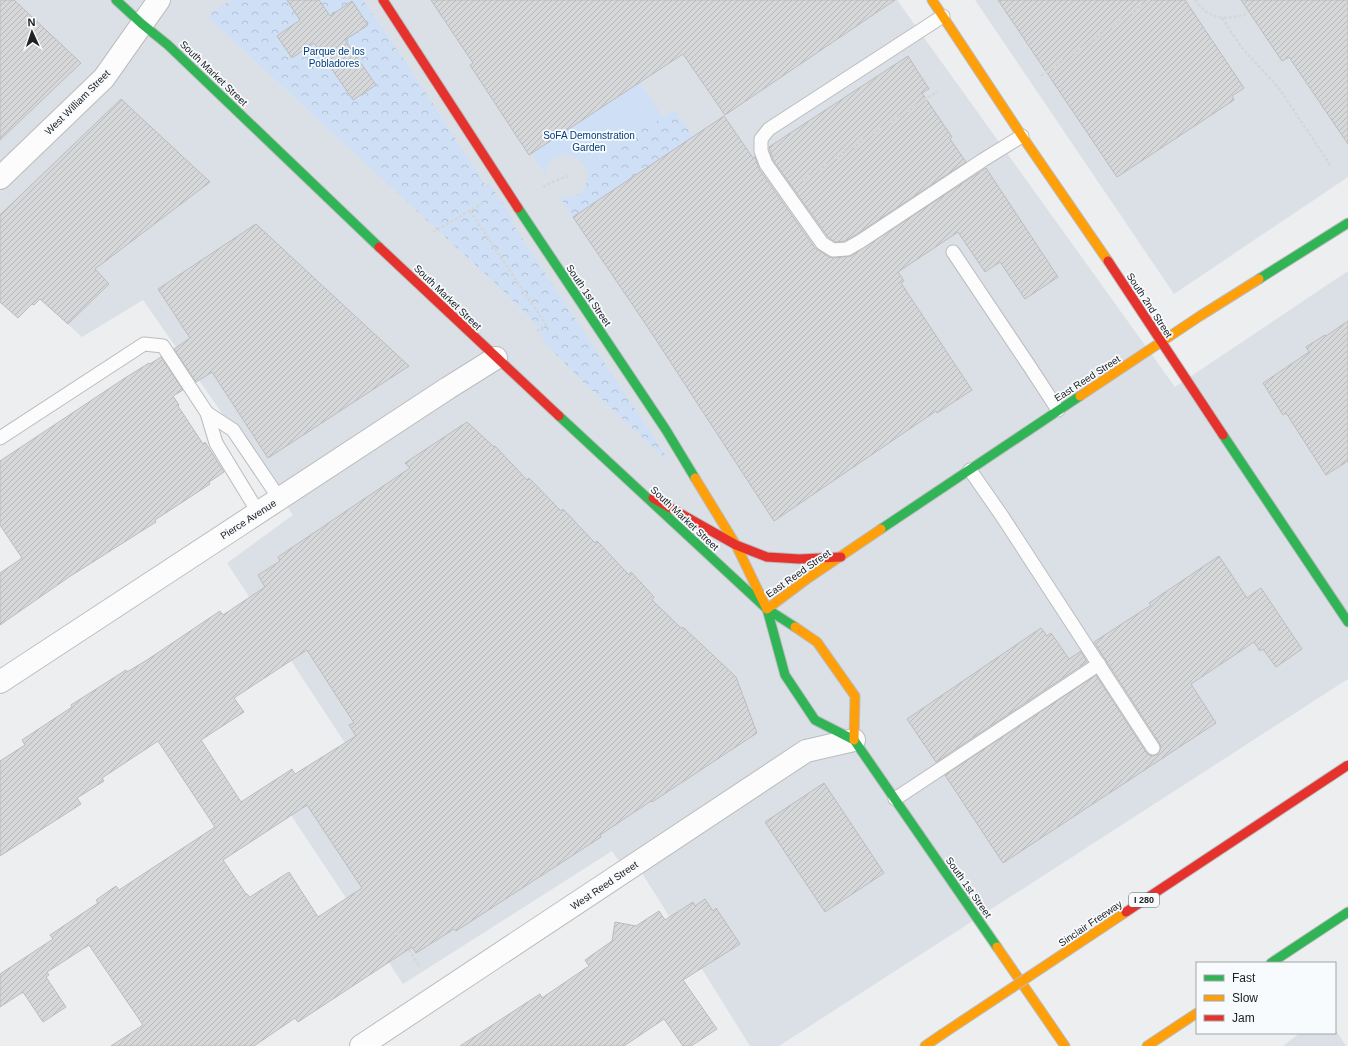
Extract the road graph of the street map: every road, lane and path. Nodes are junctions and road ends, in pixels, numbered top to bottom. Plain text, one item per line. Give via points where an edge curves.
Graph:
1 (116, 0) edge
2 (159, 0) edge
3 (383, 0) edge
4 (932, 0) edge
5 (1150, 0) edge
6 (1195, 0) edge
7 (1246, 14) dead end
8 (944, 16) junction
9 (1222, 18) junction
10 (142, 24) junction
11 (1041, 76) dead end
12 (938, 91) dead end
13 (1022, 136) junction
14 (1331, 166) dead end
15 (568, 176) dead end
16 (0, 178) edge
17 (543, 187) dead end
18 (785, 191) junction
19 (483, 202) dead end
20 (470, 211) junction
21 (1348, 223) edge
22 (433, 232) dead end
23 (953, 252) dead end
24 (537, 331) dead end
25 (1161, 343) junction
26 (496, 358) junction
27 (1058, 410) junction
28 (207, 413) junction
29 (0, 438) edge
30 (970, 470) junction
31 (637, 489) junction
32 (280, 498) junction
33 (258, 512) junction
34 (736, 544) junction
35 (842, 556) junction
36 (767, 609) junction
37 (1348, 622) edge
38 (1099, 664) junction
39 (0, 682) edge
40 (854, 740) junction
41 (1153, 748) dead end
42 (1348, 765) edge
43 (895, 799) junction
44 (1348, 912) edge
45 (398, 933) dead end
46 (1273, 962) edge
47 (420, 967) dead end
48 (1196, 1014) edge
49 (1171, 1030) junction
50 (360, 1046) edge
51 (925, 1046) edge
52 (1065, 1046) edge
53 (1147, 1046) edge
54 (1161, 1046) edge

1 - 10 main road, South Market Street
2 - 10 street, West William Street
3 - 34 main road, South 1st Street via 524,218 666,430
4 - 8 main road, South 2nd Street
5 - 11 path
6 - 9 path via 1210,14
7 - 9 path
8 - 13 main road, South 2nd Street
8 - 18 lane via 770,129 762,139 761,151 766,164
9 - 14 path via 1242,48 1278,87
10 - 16 street, West William Street via 104,78
10 - 26 main road, South Market Street via 168,45
12 - 18 path
13 - 18 lane via 847,249 833,250 822,243
13 - 25 main road, South 2nd Street via 1128,290
15 - 17 path
19 - 20 path
20 - 22 path
20 - 24 path via 546,325
21 - 25 main road, East Reed Street
23 - 27 lane
25 - 27 main road, East Reed Street
25 - 37 main road, South 2nd Street
26 - 31 main road, South Market Street
26 - 32 street, Pierce Avenue
27 - 30 main road, East Reed Street
28 - 29 lane via 163,346 144,344
28 - 32 lane via 233,430
28 - 33 lane via 216,443
30 - 35 main road, East Reed Street
30 - 38 lane
31 - 34 main road, East Reed Street
31 - 36 main road, South Market Street
32 - 33 street, Pierce Avenue
33 - 39 street, Pierce Avenue
34 - 35 main road, East Reed Street via 767,557 799,559
34 - 36 main road, South 1st Street
35 - 36 main road, East Reed Street
36 - 40 main road, South 1st Street via 785,675 815,720
36 - 40 main road via 817,642 855,696
38 - 41 lane
38 - 43 lane
40 - 43 main road, South 1st Street
40 - 50 street, West Reed Street via 806,750
42 - 51 main road, Sinclair Freeway / I 280, bridge
43 - 52 main road, South 1st Street
44 - 46 main road
45 - 47 path
48 - 49 main road
49 - 53 main road
49 - 54 main road

